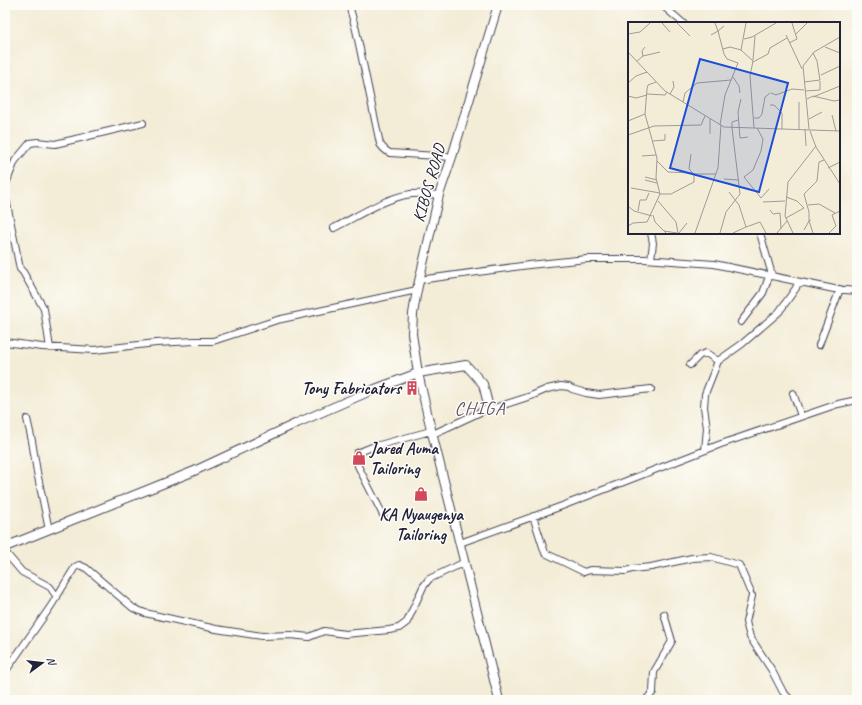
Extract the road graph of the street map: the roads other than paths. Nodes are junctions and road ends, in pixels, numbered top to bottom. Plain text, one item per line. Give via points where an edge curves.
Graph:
1 (349, 5) edge
2 (498, 5) edge
3 (662, 5) edge
4 (682, 22) edge
5 (143, 123) dead end
6 (5, 155) edge
7 (452, 157) junction
8 (9, 173) junction
9 (5, 186) edge
10 (5, 194) edge
11 (439, 195) junction
12 (334, 228) dead end
13 (651, 234) edge
14 (760, 234) edge
15 (651, 259) junction
16 (771, 275) junction
17 (419, 280) junction
18 (798, 282) junction
19 (840, 289) junction
20 (417, 290) junction
21 (857, 291) edge
22 (740, 322) dead end
23 (5, 342) edge
24 (819, 345) dead end
25 (50, 348) junction
26 (718, 361) junction
27 (690, 365) dead end
28 (418, 373) junction
29 (651, 389) dead end
30 (793, 393) dead end
31 (857, 400) edge
32 (489, 408) junction
33 (801, 416) junction
34 (27, 419) dead end
35 (432, 434) junction
36 (705, 450) junction
37 (383, 515) dead end
38 (534, 516) junction
39 (49, 530) junction
40 (460, 543) junction
41 (5, 547) edge
42 (5, 552) edge
43 (465, 562) junction
44 (57, 597) junction
45 (664, 614) dead end
46 (5, 672) edge
47 (499, 700) edge
48 (646, 700) edge
49 (791, 700) edge

1 - 7 street via 380,144 390,153
2 - 7 main road, KIBOS ROAD
3 - 4 street
5 - 8 street via 54,144 30,143
6 - 8 street
7 - 11 main road, KIBOS ROAD
8 - 9 street
10 - 25 street via 20,269 44,309
11 - 12 street via 419,193 401,196
11 - 17 main road, KIBOS ROAD
13 - 15 street
14 - 16 street
15 - 16 street via 714,264
15 - 17 street via 587,259
16 - 18 street
16 - 22 street via 763,293
17 - 20 main road, KIBOS ROAD
18 - 19 street
18 - 26 street via 779,312
19 - 21 street
19 - 24 street
20 - 25 street via 277,320 213,341 95,350
20 - 28 main road, KIBOS ROAD via 412,334
23 - 25 street
26 - 27 street via 706,353
26 - 36 street via 705,394
28 - 32 main road via 466,365 483,384
28 - 35 main road, KIBOS ROAD
28 - 39 main road via 359,396 192,472
29 - 32 street via 599,395 561,386
30 - 33 street
31 - 33 street
32 - 35 street
33 - 36 street
34 - 39 street
35 - 37 street via 427,432 357,453 358,466
35 - 40 main road, KIBOS ROAD
36 - 38 street
38 - 40 street
38 - 49 street via 545,553 584,572 626,571 692,558 711,557 739,565 751,594 746,622 750,637 783,692
39 - 41 main road
40 - 43 main road, KIBOS ROAD
42 - 44 street via 22,572 50,587
43 - 44 street via 429,579 403,626 359,633 324,631 309,637 262,636 144,613 133,608 80,565 75,567
43 - 47 main road, KIBOS ROAD
44 - 46 street
45 - 48 street via 672,641 654,672 653,692

